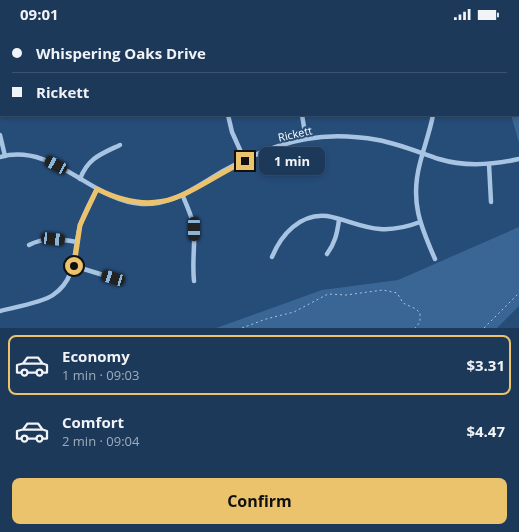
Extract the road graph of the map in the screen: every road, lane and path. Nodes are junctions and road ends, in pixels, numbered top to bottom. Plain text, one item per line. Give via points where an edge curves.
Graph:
1 (228, 116) edge
2 (302, 116) edge
3 (434, 116) edge
4 (0, 135) edge
5 (306, 139) junction
6 (120, 145) dead end
7 (423, 153) junction
8 (3, 156) edge
9 (519, 159) edge
10 (245, 161) junction
11 (489, 164) junction
12 (80, 179) junction
13 (97, 189) junction
14 (183, 196) junction
15 (491, 202) dead end
16 (339, 220) junction
17 (420, 222) junction
18 (76, 242) junction
19 (28, 245) dead end
20 (327, 254) dead end
21 (272, 257) dead end
22 (435, 259) dead end
23 (74, 266) junction
24 (113, 278) dead end
25 (194, 281) dead end
26 (519, 293) edge
27 (0, 311) edge
28 (242, 328) edge
29 (414, 328) edge
30 (484, 328) edge

1 - 10 street
2 - 5 street
3 - 7 street
4 - 8 street
5 - 7 street, Rickett via 370,139
5 - 10 street, Rickett via 260,153
6 - 12 street via 99,154 88,164
7 - 11 street, Rickett via 455,162
7 - 17 street via 415,193
8 - 12 street, Rickett via 35,156
9 - 11 street, Rickett
10 - 14 street, Rickett
11 - 15 street
12 - 13 street, Rickett
13 - 14 street, Rickett via 126,201 143,204
13 - 18 street via 86,210
14 - 25 street via 194,229
16 - 17 street via 380,229 392,229
16 - 20 street via 334,245
16 - 21 street via 326,216 312,217 297,223 286,233
17 - 22 street
18 - 19 street via 53,239
18 - 23 street
23 - 24 street
23 - 27 street via 63,287 52,296
26 - 30 path
28 - 29 path via 266,318 294,312 328,294 346,295 383,290 397,293 403,303 420,313 420,322

